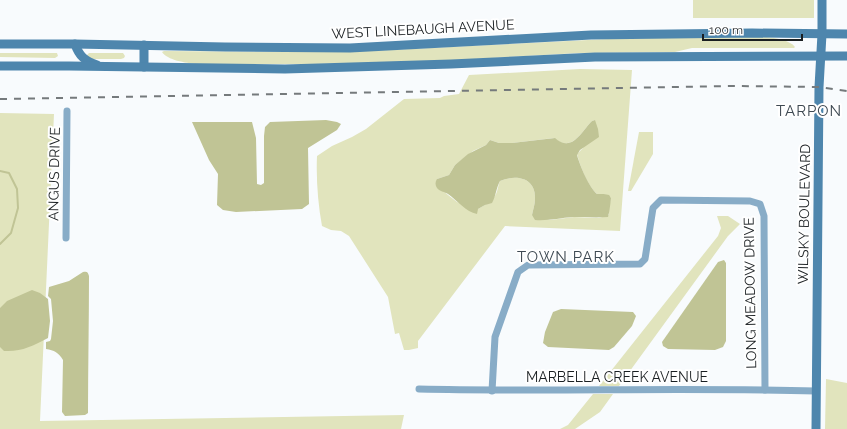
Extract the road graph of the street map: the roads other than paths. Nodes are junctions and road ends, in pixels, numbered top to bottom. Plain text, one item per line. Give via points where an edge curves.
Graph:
1 (822, 0) edge
2 (822, 34) junction
3 (847, 34) edge
4 (0, 44) edge
5 (75, 44) junction
6 (144, 45) junction
7 (821, 56) junction
8 (847, 56) edge
9 (0, 66) edge
10 (102, 66) junction
11 (144, 67) junction
12 (68, 111) dead end
13 (66, 238) dead end
14 (419, 389) dead end
15 (765, 390) junction
16 (492, 391) junction
17 (816, 391) junction
18 (816, 429) edge

1 - 2 main road, WILSKY BOULEVARD
2 - 3 main road, WEST LINEBAUGH AVENUE
2 - 6 main road, WEST LINEBAUGH AVENUE via 591,35 350,48
2 - 7 main road, WILSKY BOULEVARD
4 - 5 main road, WEST LINEBAUGH AVENUE
5 - 6 main road, WEST LINEBAUGH AVENUE
5 - 10 main road via 83,58
6 - 11 main road
7 - 8 main road
7 - 11 main road via 595,57 285,69
7 - 17 main road, WILSKY BOULEVARD
9 - 10 main road
10 - 11 main road
12 - 13 street, ANGUS DRIVE
14 - 16 street, MARBELLA CREEK AVENUE
15 - 16 street, MARBELLA CREEK AVENUE
15 - 16 street, LONG MEADOW DRIVE via 764,216 760,204 750,201 661,200 653,208 645,259 640,264 528,266 518,272 495,337
15 - 17 street, MARBELLA CREEK AVENUE
17 - 18 main road, WILSKY BOULEVARD

